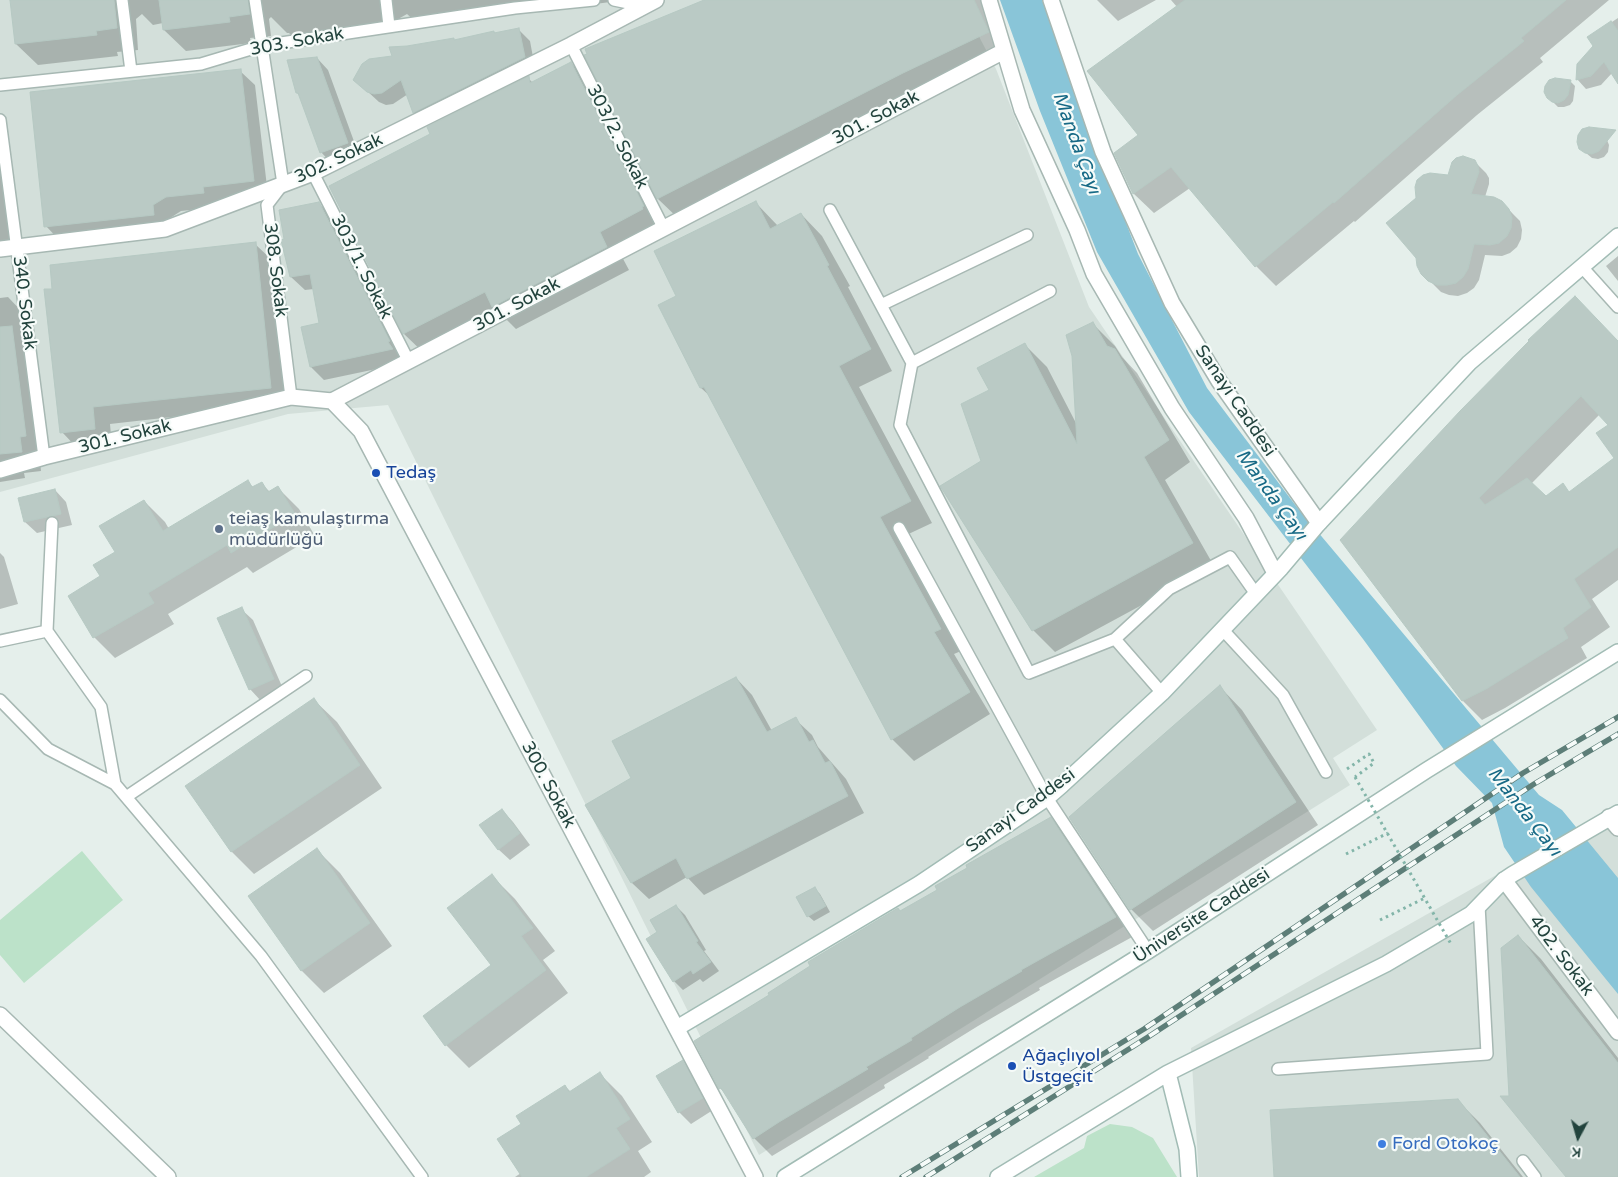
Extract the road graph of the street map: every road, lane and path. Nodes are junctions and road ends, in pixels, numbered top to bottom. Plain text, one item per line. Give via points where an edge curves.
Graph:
1 (122, 0) edge
2 (255, 0) edge
3 (386, 0) edge
4 (594, 0) edge
5 (614, 0) edge
6 (989, 0) edge
7 (1051, 0) edge
8 (647, 2) edge
9 (514, 4) edge
10 (389, 26) junction
11 (571, 45) junction
12 (261, 46) junction
13 (1004, 52) junction
14 (131, 71) junction
15 (0, 85) edge
16 (0, 120) edge
17 (313, 173) junction
18 (283, 184) junction
19 (830, 210) dead end
20 (664, 229) junction
21 (1027, 235) dead end
22 (1618, 236) edge
23 (16, 247) junction
24 (0, 249) edge
25 (1582, 267) junction
26 (1050, 291) dead end
27 (881, 305) junction
28 (1618, 307) edge
29 (409, 362) junction
30 (912, 363) junction
31 (291, 397) junction
32 (332, 401) junction
33 (44, 457) junction
34 (0, 470) edge
35 (52, 523) dead end
36 (1316, 526) junction
37 (899, 528) dead end
38 (1278, 570) junction
39 (1256, 594) junction
40 (1222, 629) junction
41 (47, 631) junction
42 (1115, 639) junction
43 (0, 640) edge
44 (1618, 652) edge
45 (306, 676) dead end
46 (1162, 693) junction
47 (0, 700) edge
48 (1347, 769) dead end
49 (1326, 772) dead end
50 (115, 784) junction
51 (126, 797) junction
52 (1047, 798) junction
53 (1615, 819) edge
54 (1388, 834) junction
55 (1346, 854) dead end
56 (1508, 877) junction
57 (1424, 898) junction
58 (1479, 905) junction
59 (1380, 920) dead end
60 (1451, 944) dead end
61 (1148, 951) junction
62 (0, 1015) edge
63 (676, 1028) junction
64 (1618, 1032) edge
65 (1278, 1069) dead end
66 (1168, 1073) junction
67 (1523, 1161) dead end
68 (168, 1177) edge
69 (422, 1177) edge
70 (755, 1177) edge
71 (785, 1177) edge
72 (998, 1177) edge
73 (1189, 1177) edge
74 (1535, 1177) edge

1 - 14 lane
2 - 12 lane
3 - 10 lane
4 - 9 lane, 303. Sokak
5 - 8 lane
6 - 13 street
7 - 36 street, Sanayi Caddesi via 1103,152 1172,304
8 - 11 street, 302. Sokak
9 - 10 lane, 303. Sokak
10 - 12 lane, 303. Sokak
11 - 17 street, 302. Sokak
11 - 20 lane, 303/2. Sokak
12 - 14 lane, 303. Sokak via 201,64
12 - 18 lane
13 - 20 street, 301. Sokak
13 - 38 street via 1022,110 1094,274 1172,408
14 - 15 lane, 303. Sokak
16 - 23 lane, 340. Sokak
17 - 18 street, 302. Sokak
17 - 29 lane, 303/1. Sokak
18 - 23 street, 302. Sokak via 165,230
18 - 31 lane, 308. Sokak via 267,206
19 - 27 lane
20 - 29 street, 301. Sokak
21 - 27 lane
22 - 25 street, Sanayi Caddesi
23 - 24 street, 302. Sokak
23 - 33 lane, 340. Sokak
25 - 28 lane
25 - 36 street, Sanayi Caddesi via 1469,363
26 - 30 lane
27 - 30 lane
29 - 32 street, 301. Sokak
30 - 42 lane via 900,425 1029,673
31 - 32 street, 301. Sokak
31 - 33 street, 301. Sokak
32 - 63 street, 300. Sokak via 361,431
33 - 34 street, 301. Sokak
35 - 41 lane
36 - 38 street, Sanayi Caddesi
37 - 52 lane
38 - 39 street, Sanayi Caddesi
39 - 40 street, Sanayi Caddesi
39 - 42 lane via 1230,557 1170,589
40 - 46 street, Sanayi Caddesi
40 - 49 lane via 1283,695
41 - 43 lane
41 - 50 lane via 101,707
42 - 46 lane
44 - 61 street, Üniversite Caddesi via 1427,770
45 - 51 lane
46 - 52 street, Sanayi Caddesi
47 - 50 lane via 48,749
48 - 54 path, bridge via 1369,754 1374,763 1355,776
50 - 51 lane
51 - 69 lane via 261,956
52 - 61 lane
52 - 63 street, Sanayi Caddesi via 919,884
53 - 56 street via 1588,829
54 - 55 path
54 - 57 path, bridge
56 - 58 street
56 - 64 street, 402. Sokak
57 - 59 path
57 - 60 path, bridge
58 - 65 lane via 1487,1054
58 - 66 street via 1471,914 1386,964
61 - 71 street, Üniversite Caddesi
62 - 68 street
63 - 70 street, 300. Sokak
66 - 72 street
66 - 73 street via 1187,1149
67 - 74 lane

